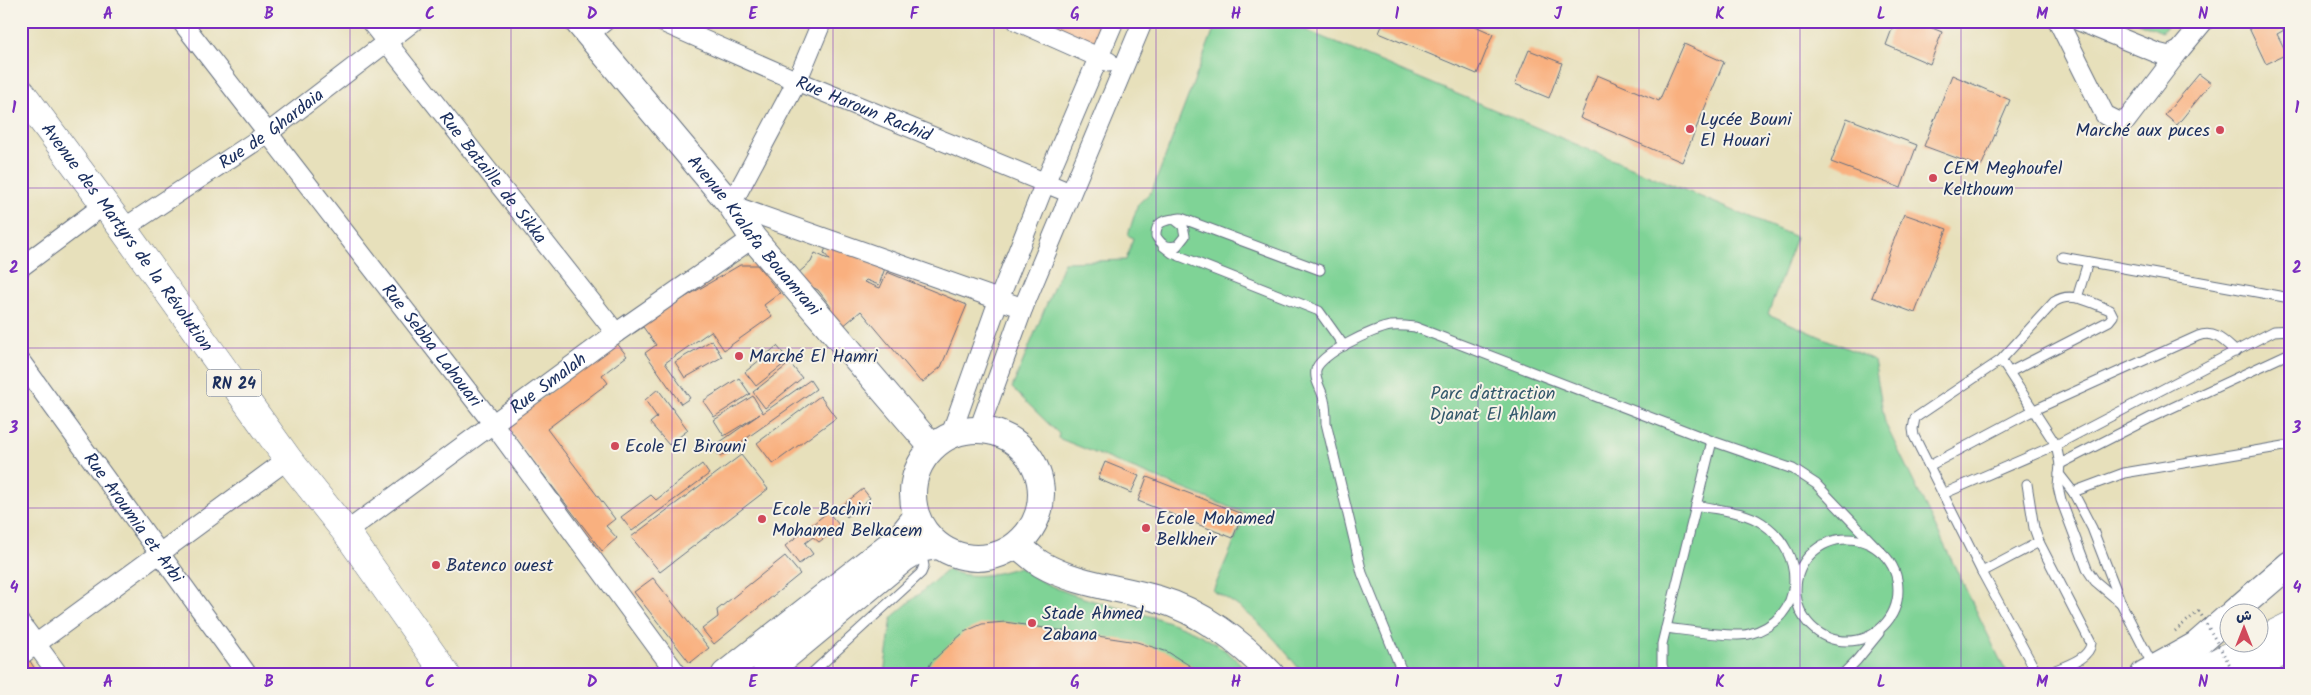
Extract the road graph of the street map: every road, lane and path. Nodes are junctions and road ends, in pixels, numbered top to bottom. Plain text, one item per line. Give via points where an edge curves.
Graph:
1 (181, 21) edge
2 (370, 21) edge
3 (414, 21) edge
4 (660, 21) edge
5 (822, 21) edge
6 (1017, 21) edge
7 (1114, 21) edge
8 (1143, 21) edge
9 (2058, 21) edge
10 (2079, 21) edge
11 (2204, 21) edge
12 (590, 26) edge
13 (386, 42) junction
14 (2180, 50) junction
15 (1099, 58) junction
16 (1124, 67) junction
17 (797, 81) junction
18 (21, 92) edge
19 (268, 133) junction
20 (1045, 182) junction
21 (1070, 193) junction
22 (104, 205) junction
23 (731, 205) junction
24 (1174, 219) junction
25 (123, 229) junction
26 (753, 238) junction
27 (1162, 245) junction
28 (2062, 257) dead end
29 (2088, 262) junction
30 (21, 267) edge
31 (1320, 270) dead end
32 (2077, 298) junction
33 (2290, 298) edge
34 (999, 299) junction
35 (1024, 308) junction
36 (2290, 330) edge
37 (616, 334) junction
38 (1344, 346) junction
39 (2236, 352) junction
40 (2290, 353) edge
41 (2001, 360) junction
42 (21, 362) edge
43 (2010, 372) junction
44 (2034, 410) junction
45 (494, 425) junction
46 (979, 429) junction
47 (941, 440) junction
48 (1712, 441) junction
49 (2056, 445) junction
50 (2290, 445) edge
51 (288, 459) junction
52 (2060, 464) junction
53 (1929, 466) junction
54 (2059, 474) junction
55 (2027, 484) dead end
56 (2073, 492) junction
57 (1943, 494) junction
58 (1696, 505) junction
59 (916, 517) junction
60 (346, 532) junction
61 (2039, 542) junction
62 (1017, 545) junction
63 (929, 547) junction
64 (1882, 552) junction
65 (158, 554) junction
66 (2290, 564) edge
67 (1982, 572) junction
68 (1795, 590) junction
69 (2246, 602) edge
70 (2121, 603) junction
71 (1890, 619) junction
72 (21, 624) edge
73 (2218, 626) edge
74 (2290, 626) edge
75 (1666, 628) junction
76 (2174, 632) dead end
77 (2268, 637) edge
78 (2290, 648) edge
79 (29, 649) edge
80 (2238, 652) edge
81 (2152, 672) edge
82 (58, 674) edge
83 (247, 674) edge
84 (446, 674) edge
85 (677, 674) edge
86 (725, 674) edge
87 (765, 674) edge
88 (811, 674) edge
89 (1271, 674) edge
90 (1403, 674) edge
91 (1665, 674) edge
92 (1843, 674) edge
93 (2040, 674) edge
94 (2046, 674) edge
95 (2195, 674) edge
96 (2237, 674) edge

1 - 19 street, Rue Sebba Lahouari
2 - 13 street, Rue Bataille de Sikka
3 - 13 street, Rue de Ghardaia
4 - 17 street, Rue Haroun Rachid
5 - 17 street
6 - 15 street
7 - 15 street
8 - 16 street
9 - 14 street via 2105,115 2117,121 2126,121
10 - 14 street via 2157,53 2169,56
11 - 14 street
12 - 23 street, Avenue Kralafa Bouamrani
13 - 19 street, Rue de Ghardaia
13 - 37 street, Rue Bataille de Sikka
15 - 16 street
15 - 20 street
16 - 21 street
17 - 20 street, Rue Haroun Rachid
17 - 23 street
18 - 22 main road, Avenue des Martyrs de la Révolution / RN 24
19 - 25 street, Rue de Ghardaia
19 - 45 street, Rue Sebba Lahouari
20 - 21 street, Rue Haroun Rachid
20 - 34 street
21 - 35 street
22 - 25 main road, Avenue des Martyrs de la Révolution / RN 24
22 - 30 street
23 - 26 street, Avenue Kralafa Bouamrani
23 - 34 street
24 - 27 lane via 1165,220 1157,226 1156,236
24 - 27 lane via 1184,226 1183,241 1172,247
24 - 31 lane via 1189,220
25 - 51 main road, Avenue des Martyrs de la Révolution / RN 24
26 - 37 street, Rue Smalah
26 - 47 street, Avenue Kralafa Bouamrani
27 - 38 lane via 1172,253 1318,311
28 - 29 lane
29 - 32 lane
29 - 33 lane
32 - 41 lane via 2066,296 2054,302
32 - 43 lane via 2110,310 2113,316 2110,321
34 - 35 street
34 - 47 street
35 - 46 street
36 - 39 lane via 2274,331
37 - 45 street, Rue Smalah
38 - 48 lane via 1389,326 1415,327
38 - 90 lane via 1321,360 1316,369 1316,379 1325,401 1326,423 1362,573
39 - 44 lane via 2218,336 2206,333
39 - 49 lane
40 - 52 lane
41 - 43 lane
41 - 53 lane via 1915,418 1914,436
42 - 65 street, Rue Aroumia et Arbi
43 - 44 lane
44 - 49 lane
44 - 53 lane
45 - 60 street, Rue Smalah
45 - 85 street, Rue Sebba Lahouari
46 - 47 street
46 - 62 street via 1008,436 1031,457 1040,476 1042,499 1035,524
47 - 59 street via 916,469 911,492
48 - 58 lane
48 - 64 lane via 1806,476
49 - 52 lane
49 - 57 lane
50 - 56 lane via 2124,473
51 - 60 main road, Avenue des Martyrs de la Révolution / RN 24
51 - 65 street
52 - 54 lane
53 - 57 lane
54 - 56 lane
54 - 70 lane via 2061,500 2087,569 2095,581
55 - 61 lane
56 - 70 lane via 2100,544
57 - 67 lane
58 - 68 lane via 1747,516 1776,534 1786,547
58 - 75 lane
59 - 63 street via 927,536
59 - 86 street via 901,536
60 - 84 main road, Avenue des Martyrs de la Révolution / RN 24
61 - 67 lane
61 - 94 lane via 2091,643 2084,656
62 - 63 street via 989,558 957,556
62 - 89 street via 1040,564 1085,582 1159,599 1202,619 1251,653
63 - 87 street via 905,558
63 - 88 lane via 921,573
64 - 68 lane via 1866,542 1849,539 1831,541 1808,557 1798,572
64 - 71 lane via 1894,568 1898,585 1897,603
65 - 79 street
65 - 83 street, Rue Aroumia et Arbi
66 - 69 street
67 - 93 lane
68 - 71 lane via 1798,607 1811,627 1826,637 1843,642 1861,640 1877,632
68 - 75 lane via 1777,620 1747,635
70 - 81 lane
71 - 92 lane
72 - 79 street
73 - 81 street via 2196,645
74 - 77 main road
75 - 91 lane via 1661,654
76 - 96 path, bridge via 2199,611
78 - 96 main road
79 - 82 street
80 - 95 main road

